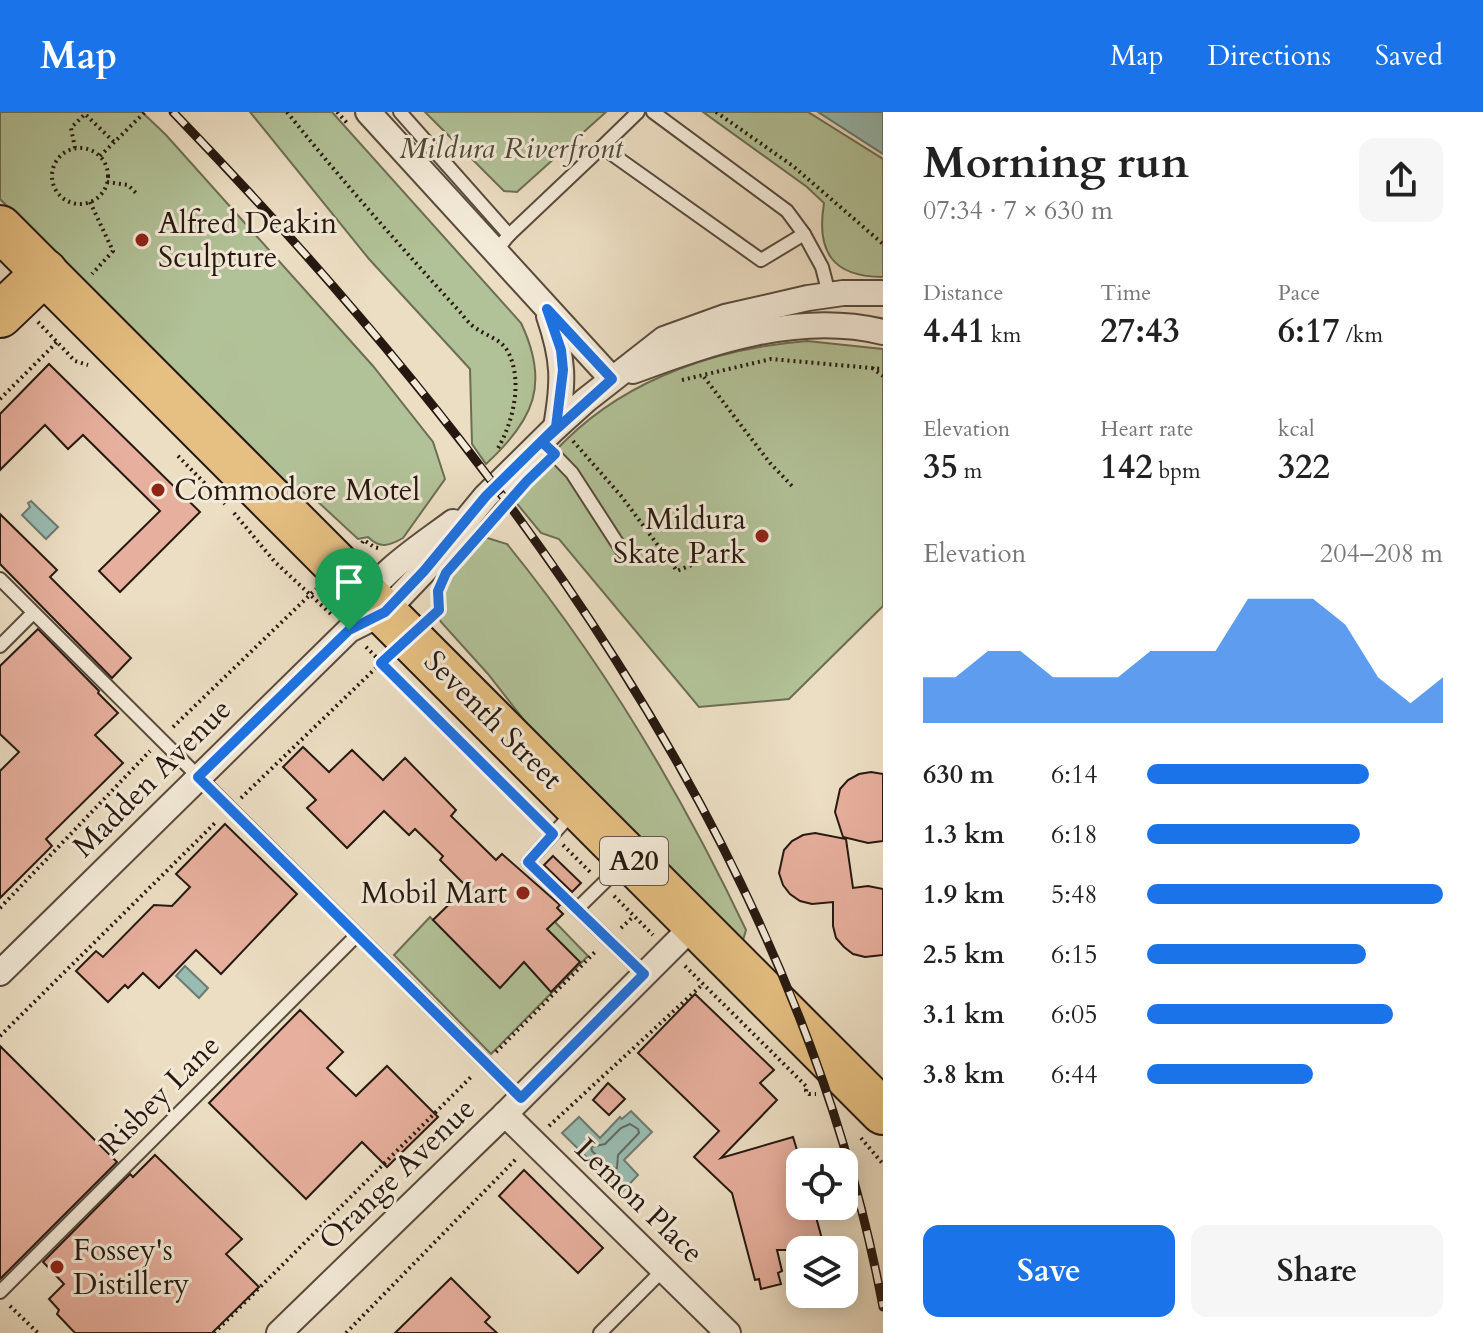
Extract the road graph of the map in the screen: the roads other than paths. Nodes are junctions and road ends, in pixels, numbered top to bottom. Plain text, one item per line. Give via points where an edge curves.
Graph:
1 (400, 112) edge
2 (638, 112) edge
3 (653, 112) edge
4 (361, 122) edge
5 (602, 147) junction
6 (0, 228) edge
7 (804, 234) junction
8 (501, 244) junction
9 (883, 293) edge
10 (818, 296) junction
11 (38, 302) edge
12 (547, 309) junction
13 (810, 326) junction
14 (883, 332) edge
15 (612, 379) junction
16 (551, 441) junction
17 (623, 552) dead end
18 (0, 579) edge
19 (33, 613) junction
20 (363, 613) junction
21 (0, 646) edge
22 (198, 777) junction
23 (566, 820) junction
24 (616, 871) junction
25 (577, 909) junction
26 (695, 924) junction
27 (357, 935) junction
28 (0, 973) edge
29 (644, 974) junction
30 (513, 1106) junction
31 (883, 1112) edge
32 (664, 1269) junction
33 (0, 1292) edge
34 (279, 1333) edge
35 (600, 1333) edge
36 (728, 1333) edge

1 - 8 lane
2 - 5 lane
3 - 7 lane via 787,211
4 - 8 street
5 - 7 lane via 761,260
5 - 8 lane
6 - 11 highway, Seventh Street / A20
7 - 10 lane via 822,267
8 - 12 street
9 - 10 street, Madden Avenue
10 - 13 street
10 - 15 street, Madden Avenue via 673,335
11 - 20 highway, Seventh Street / A20
12 - 15 street
12 - 16 street via 563,370
13 - 14 street
13 - 15 street via 709,345
15 - 16 street, Madden Avenue
16 - 17 lane
16 - 20 street, Madden Avenue via 486,496 424,571
18 - 19 lane
19 - 21 lane
19 - 22 lane
20 - 22 street, Madden Avenue
20 - 23 highway, Seventh Street / A20
22 - 27 lane
22 - 28 street, Madden Avenue
23 - 24 highway, Seventh Street / A20
23 - 25 lane via 528,862
24 - 25 lane
24 - 26 highway, Seventh Street / A20
25 - 29 lane
26 - 29 street, Orange Avenue
26 - 31 highway, Seventh Street / A20
27 - 30 lane via 487,1061
27 - 33 lane, Risbey Lane
29 - 30 street, Orange Avenue
30 - 32 street, Lemon Place
30 - 34 street, Orange Avenue
32 - 35 lane
32 - 36 street, Lemon Place

